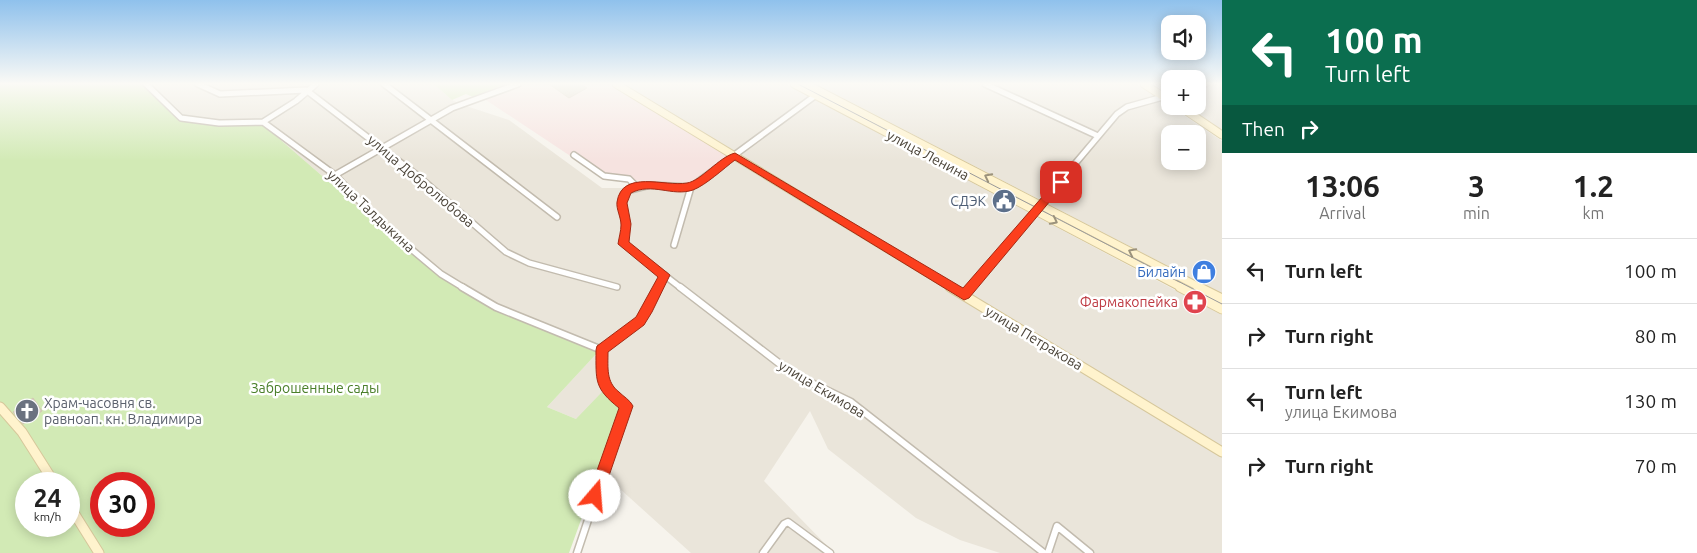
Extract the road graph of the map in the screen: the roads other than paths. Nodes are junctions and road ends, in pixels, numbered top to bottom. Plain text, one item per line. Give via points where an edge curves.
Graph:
1 (172, 110) edge
2 (282, 110) edge
3 (331, 110) edge
4 (418, 110) edge
5 (449, 110) edge
6 (659, 110) edge
7 (796, 110) edge
8 (844, 110) edge
9 (856, 110) edge
10 (1041, 110) edge
11 (1123, 110) edge
12 (1191, 115) edge
13 (431, 120) junction
14 (263, 122) junction
15 (1098, 136) junction
16 (1222, 136) edge
17 (384, 148) junction
18 (574, 155) dead end
19 (735, 156) junction
20 (334, 175) junction
21 (636, 186) junction
22 (690, 187) junction
23 (1042, 205) junction
24 (1037, 212) junction
25 (557, 217) dead end
26 (674, 245) dead end
27 (665, 275) junction
28 (617, 287) dead end
29 (964, 295) junction
30 (1222, 299) edge
31 (1222, 309) edge
32 (602, 350) junction
33 (0, 407) edge
34 (1222, 452) edge
35 (47, 472) edge
36 (80, 523) edge
37 (99, 553) edge
38 (577, 553) edge
39 (763, 553) edge
40 (830, 553) edge
41 (1046, 553) edge
42 (1090, 553) edge

1 - 14 street via 180,118 219,123
2 - 14 street
3 - 17 street, улица Добролюбова
4 - 13 street
5 - 13 street
6 - 19 main road, улица Петракова
7 - 19 street
8 - 24 main road, улица Ленина
23 -> 9 main road, улица Ленина
10 - 15 street
11 - 15 street
12 - 16 main road
13 - 17 street
13 - 25 street
14 - 20 street, улица Талдыкина
15 - 23 street
17 - 20 street
17 - 28 street, улица Добролюбова via 506,252 529,263
18 - 21 street via 604,176 629,179
19 - 22 street
19 - 29 main road, улица Петракова
20 - 32 street, улица Талдыкина via 380,223 441,274 496,307
21 - 22 street
21 - 27 street, улица Екимова via 626,191 622,203 626,224 624,244
22 - 26 street
23 - 24 street
30 -> 23 main road, улица Ленина
24 - 29 street
24 -> 31 main road, улица Ленина
27 - 32 street via 640,321
27 - 41 street, улица Екимова via 793,374 851,402
29 - 34 main road, улица Петракова
32 - 38 street via 602,380 610,393 626,406
33 - 35 main road via 7,412
36 - 37 main road
39 - 40 street via 788,522
41 - 42 street, улица Екимова via 1058,526

